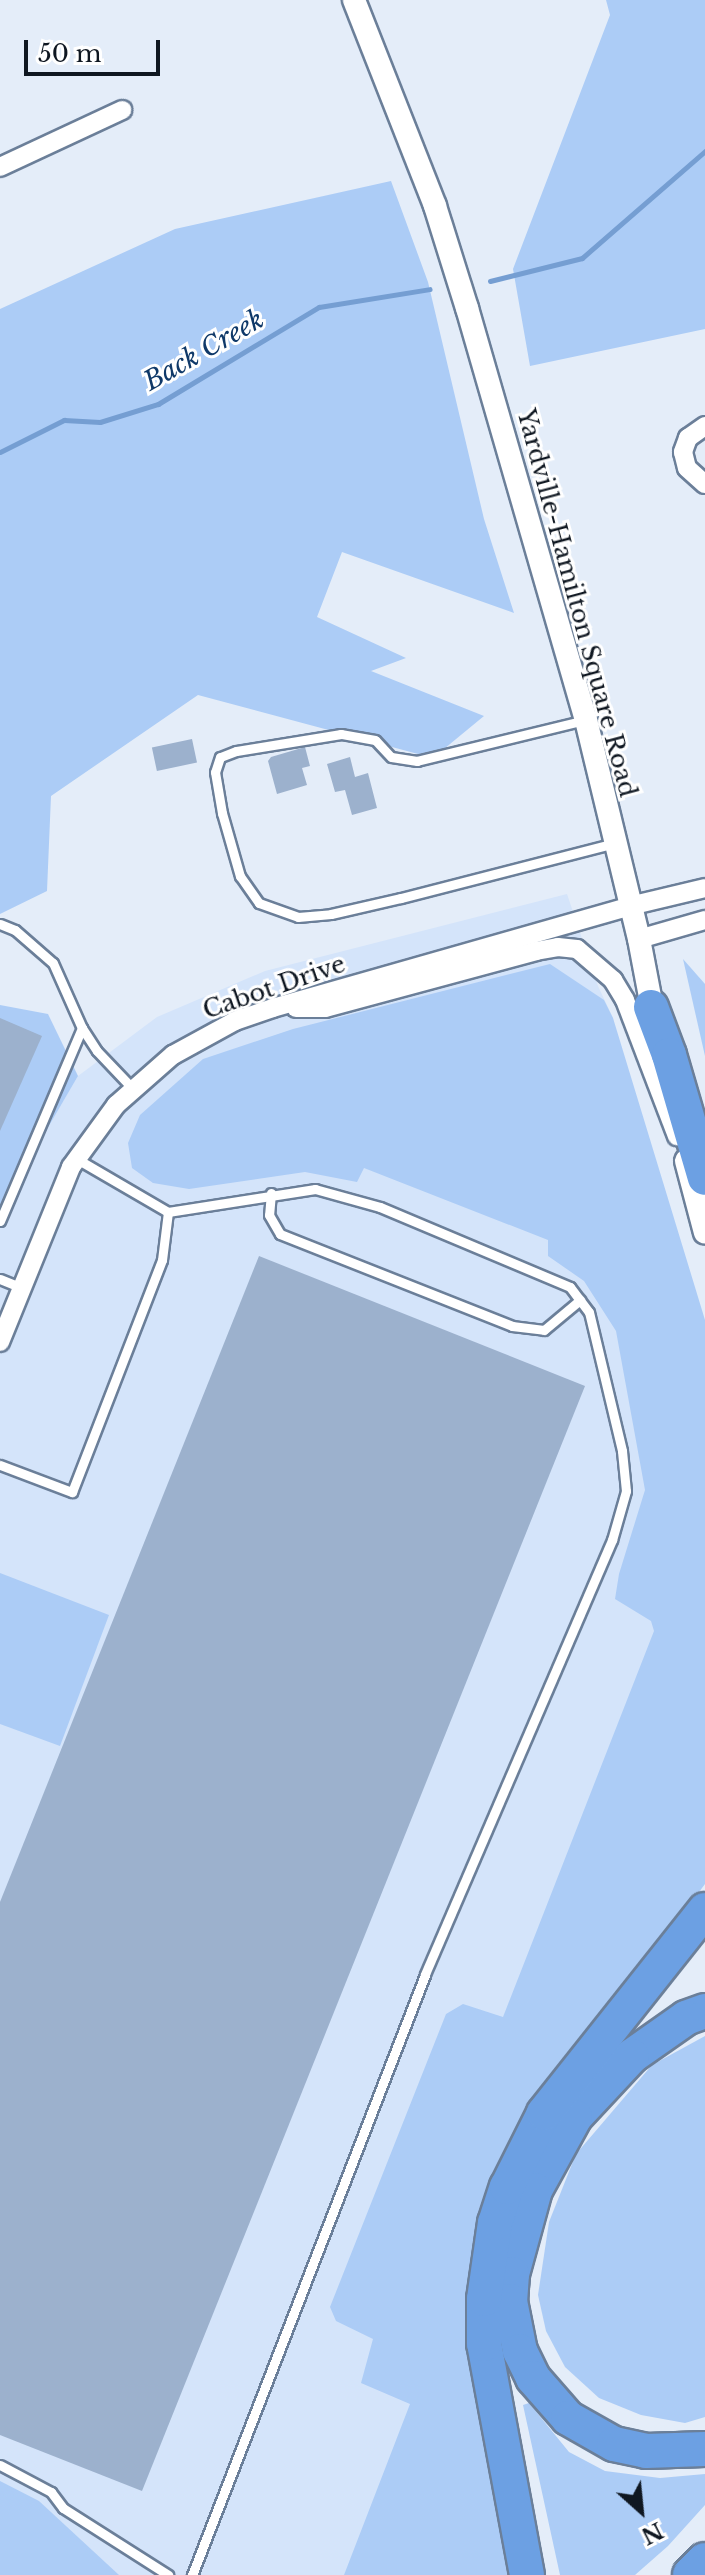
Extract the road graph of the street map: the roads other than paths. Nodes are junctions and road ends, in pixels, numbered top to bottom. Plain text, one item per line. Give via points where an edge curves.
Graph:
1 (354, 0) edge
2 (122, 110) dead end
3 (0, 167) edge
4 (705, 426) edge
5 (705, 484) edge
6 (586, 720) junction
7 (615, 843) junction
8 (705, 888) edge
9 (630, 906) junction
10 (705, 920) edge
11 (0, 924) edge
12 (639, 939) junction
13 (651, 1007) joint
14 (273, 1008) junction
15 (82, 1028) junction
16 (133, 1089) junction
17 (77, 1159) junction
18 (696, 1170) edge
19 (271, 1193) junction
20 (168, 1212) junction
21 (0, 1221) edge
22 (705, 1233) edge
23 (0, 1279) edge
24 (22, 1288) junction
25 (580, 1300) junction
26 (0, 1342) edge
27 (0, 1465) edge
28 (705, 1910) edge
29 (705, 2011) edge
30 (705, 2449) edge
31 (0, 2465) edge
32 (705, 2560) edge
33 (168, 2575) edge
34 (192, 2575) edge
35 (527, 2575) edge
36 (690, 2575) edge

1 - 6 street, Yardville-Hamilton Square Road via 451,252
2 - 3 street
4 - 5 street via 688,438 683,452 687,468
6 - 7 street, Yardville-Hamilton Square Road
6 - 7 lane via 417,761 391,757 375,740 341,734 236,751 220,757 215,772 222,813 240,876 259,903 298,917 401,898
7 - 9 street, Yardville-Hamilton Square Road
8 - 9 street, Cabot Drive
9 - 12 street, Yardville-Hamilton Square Road
9 - 14 street, Cabot Drive
10 - 12 street
11 - 15 lane via 15,930 53,963
12 - 13 street, Yardville-Hamilton Square Road
13 - 18 highway
14 - 16 street, Cabot Drive via 203,1037
14 - 18 street via 325,1008 536,951 577,949 613,980 625,1000
15 - 16 lane
15 - 21 lane
16 - 17 street, Cabot Drive
17 - 20 lane
17 - 24 street, Cabot Drive
18 - 22 street
19 - 20 lane
19 - 25 lane via 315,1189 380,1207 570,1287
19 - 25 lane via 269,1215 280,1234 512,1326 544,1330
20 - 27 lane via 162,1260 72,1492
23 - 24 lane
24 - 26 street, Cabot Drive
25 - 34 lane via 589,1312 622,1451 626,1491 612,1540 425,1975
28 - 35 highway via 544,2113 495,2223 484,2299 484,2344
29 - 30 highway via 673,2026 632,2056 575,2117 535,2190 510,2301 526,2365 568,2418 601,2438 635,2449
31 - 33 lane via 51,2492 63,2508
32 - 36 highway

